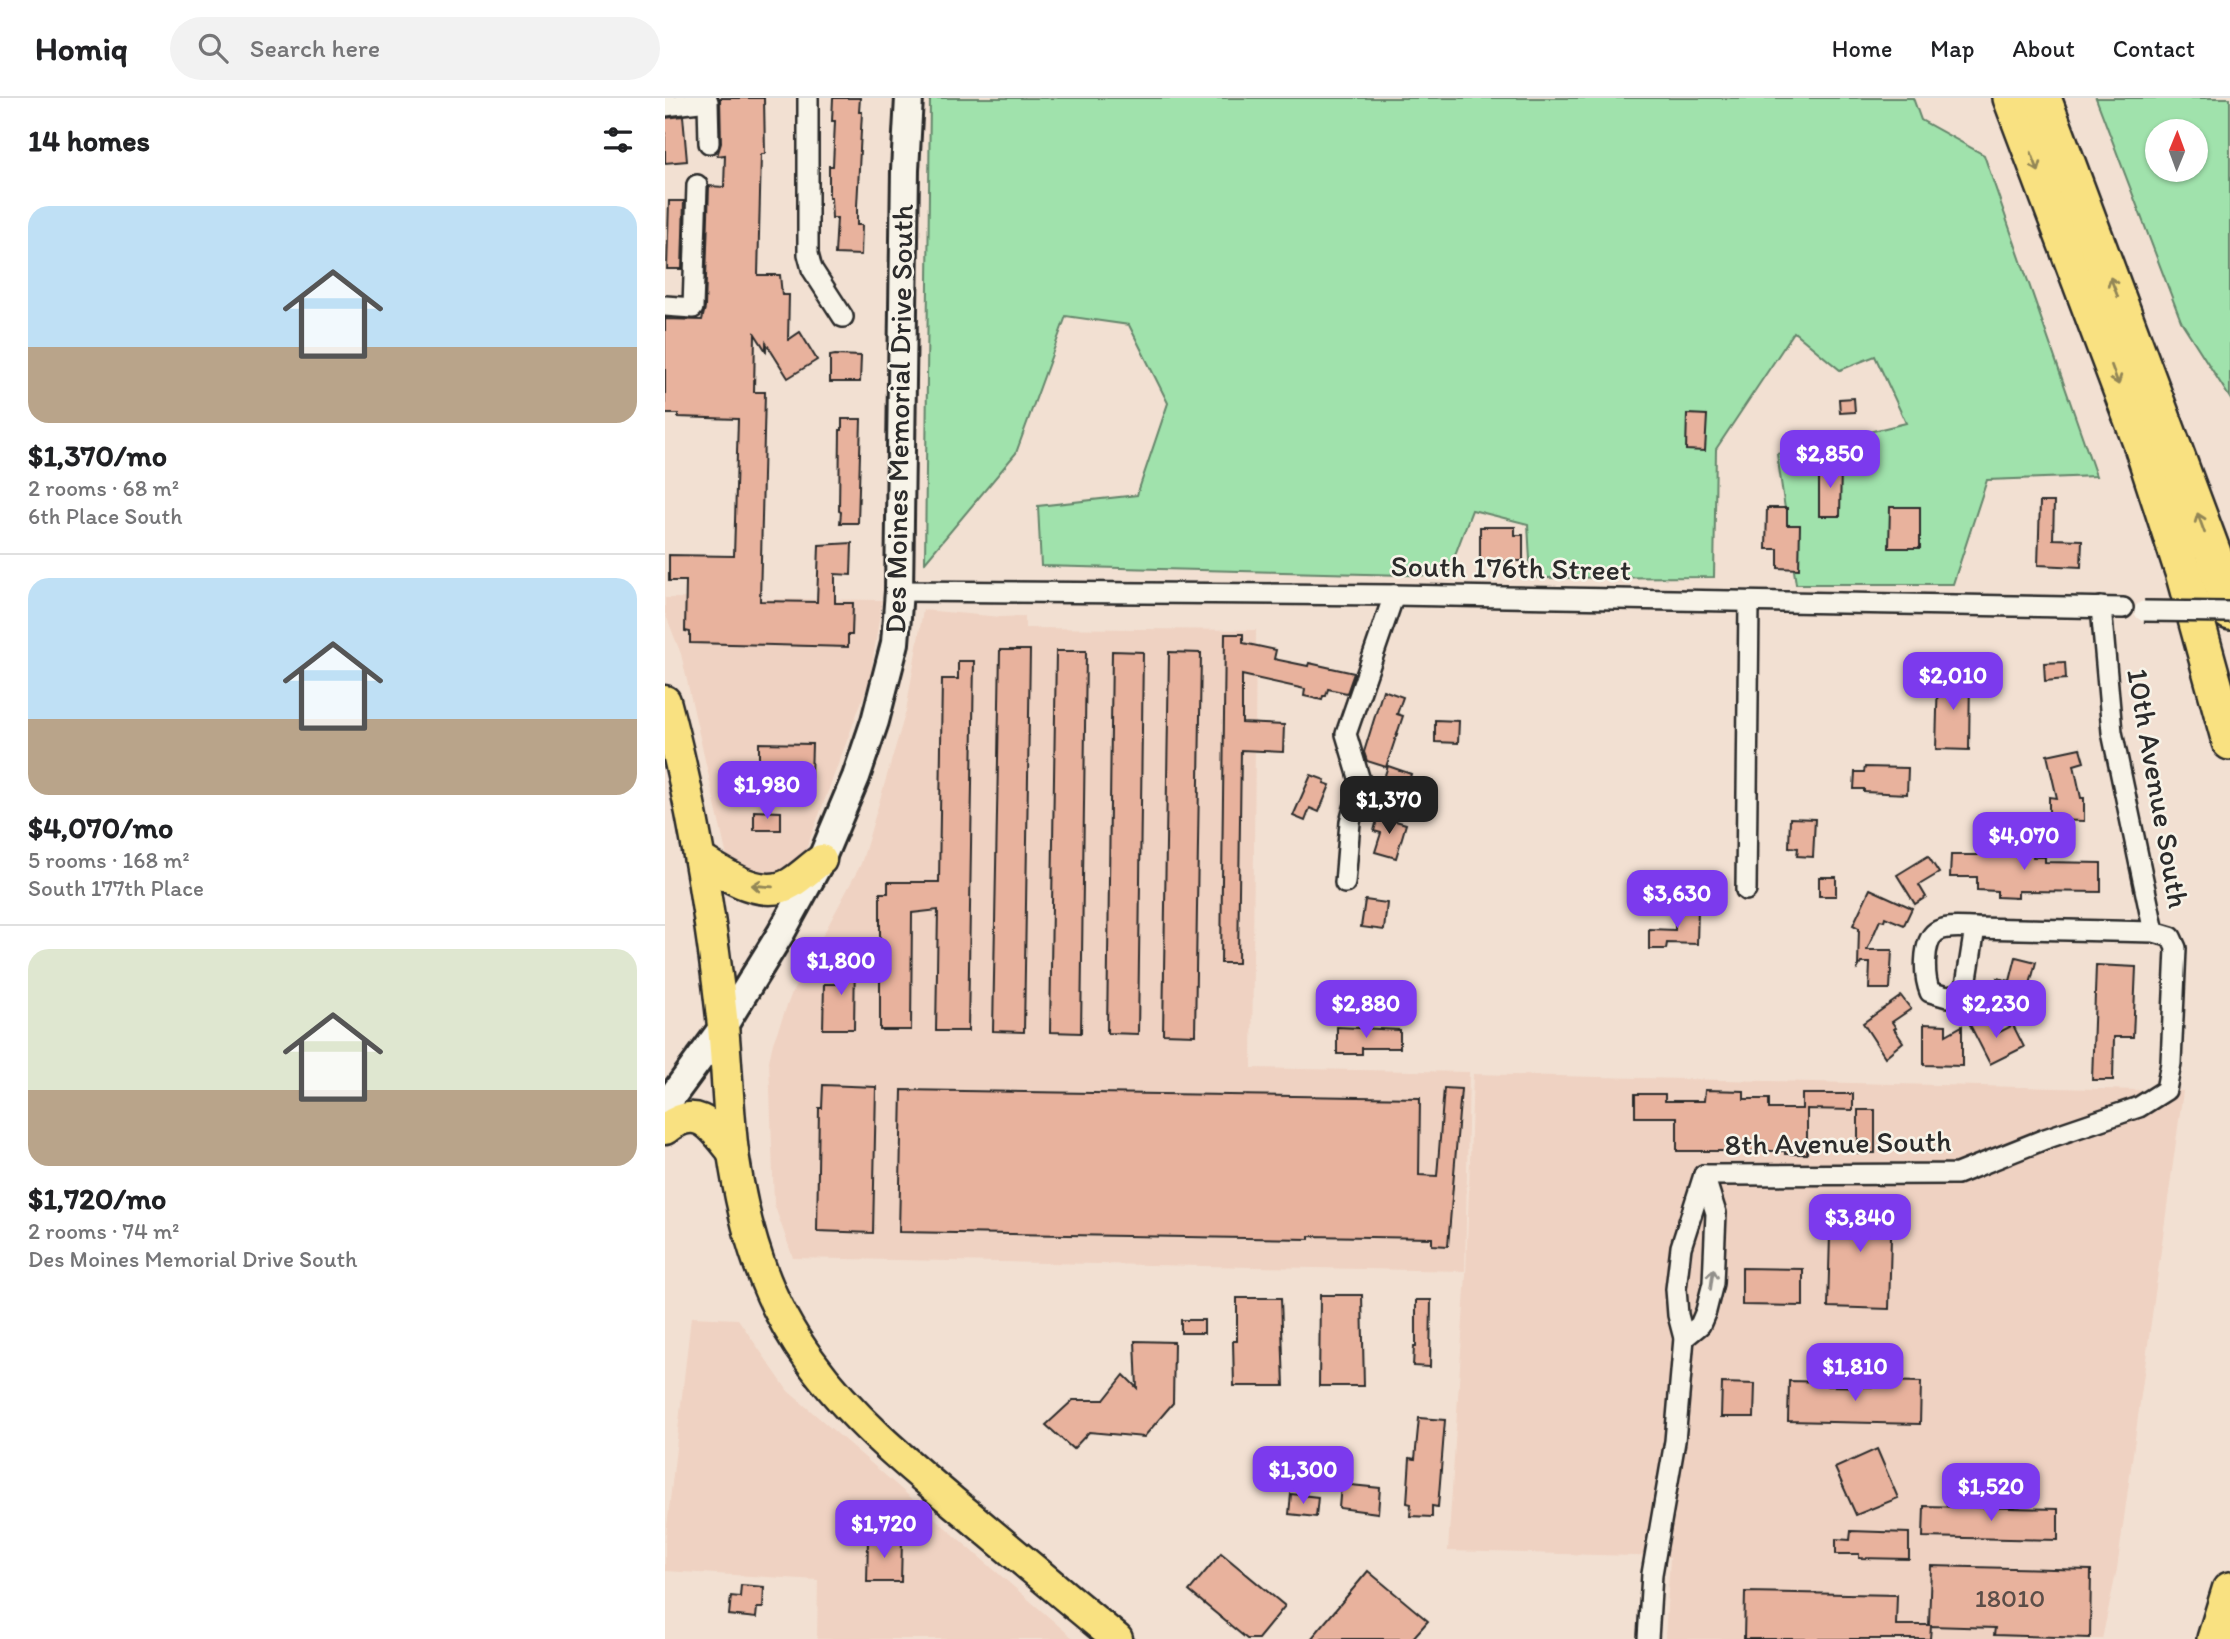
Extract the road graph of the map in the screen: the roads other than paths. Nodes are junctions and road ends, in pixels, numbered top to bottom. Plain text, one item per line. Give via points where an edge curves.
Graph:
1 (808, 98) edge
2 (909, 98) edge
3 (2011, 98) edge
4 (2043, 98) edge
5 (665, 106) edge
6 (709, 143) dead end
7 (697, 184) dead end
8 (665, 306) edge
9 (843, 317) dead end
10 (899, 591) junction
11 (1394, 595) junction
12 (1749, 601) junction
13 (2101, 607) junction
14 (2123, 608) dead end
15 (2144, 611) dead end
16 (2230, 612) edge
17 (665, 702) edge
18 (2230, 742) edge
19 (701, 859) junction
20 (821, 860) junction
21 (1345, 883) dead end
22 (1747, 890) dead end
23 (1975, 928) dead end
24 (2154, 932) junction
25 (723, 1027) junction
26 (2166, 1090) joint
27 (665, 1106) edge
28 (665, 1129) edge
29 (733, 1152) junction
30 (1704, 1175) junction
31 (1684, 1338) junction
32 (2230, 1590) edge
33 (1117, 1639) edge
34 (1648, 1639) edge
35 (2215, 1639) edge

1 - 9 street via 808,254 811,269
2 - 10 main road, Des Moines Memorial Drive South
3 -> 18 highway via 2141,443
16 -> 4 highway via 2208,540
5 - 6 street via 708,101
7 - 8 street via 693,308
10 - 11 street, South 176th Street
10 - 20 main road, Des Moines Memorial Drive South via 895,643 875,721
11 - 12 street, South 176th Street
11 - 21 street via 1346,734 1361,784 1350,822
12 - 13 street, South 176th Street
12 - 22 street
13 - 14 street, South 176th Street
13 - 24 street, 10th Avenue South via 2112,732
15 - 16 street, bridge
17 - 19 main road
20 -> 19 main road via 788,885 765,888 736,882
19 - 25 main road
20 - 25 main road, Des Moines Memorial Drive South
23 - 24 street
24 - 26 street, 10th Avenue South via 2171,937 2176,948
25 - 27 main road, Des Moines Memorial Drive South
25 - 29 main road
26 - 30 street, 8th Avenue South via 2139,1107 1957,1174
28 - 29 main road via 681,1118 697,1118 708,1123
29 - 33 main road via 757,1263 780,1314 810,1362 853,1413
30 - 31 street, 8th Avenue South via 1690,1214 1676,1289
31 -> 30 street, 8th Avenue South via 1700,1325 1713,1283 1716,1213
31 - 34 street, 8th Avenue South via 1675,1441 1652,1574
32 - 35 highway

